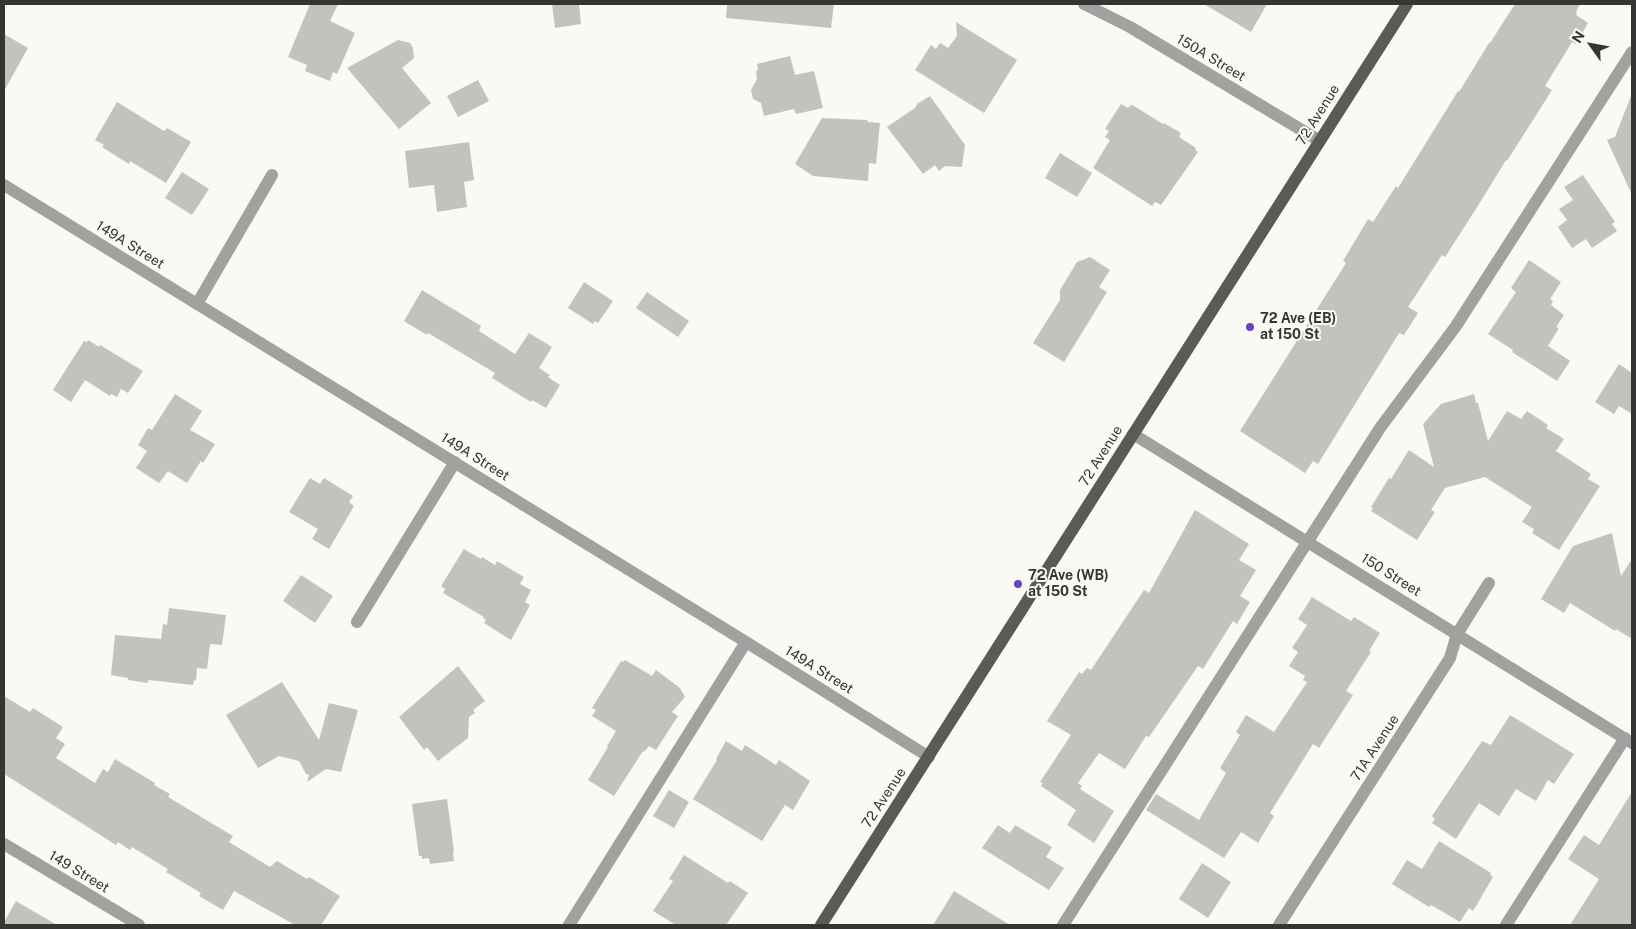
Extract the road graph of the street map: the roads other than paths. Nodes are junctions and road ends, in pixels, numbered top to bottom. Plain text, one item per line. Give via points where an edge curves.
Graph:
1 (1084, 4) edge
2 (1407, 4) edge
3 (1632, 52) edge
4 (1320, 141) junction
5 (272, 175) dead end
6 (4, 186) edge
7 (196, 304) junction
8 (1134, 434) junction
9 (454, 462) junction
10 (1308, 542) junction
11 (1489, 583) dead end
12 (357, 622) dead end
13 (1457, 634) junction
14 (746, 642) junction
15 (1628, 740) edge
16 (928, 757) junction
17 (4, 844) edge
18 (139, 925) edge
19 (569, 925) edge
20 (821, 925) edge
21 (1063, 925) edge
22 (1279, 925) edge
23 (1506, 925) edge

1 - 4 street, 150A Street via 1130,26
2 - 4 main road, 72 Avenue
3 - 10 street via 1456,326 1380,428
4 - 8 main road, 72 Avenue
5 - 7 street
6 - 7 street, 149A Street
7 - 9 street, 149A Street
8 - 10 street, 150 Street
8 - 16 main road, 72 Avenue
9 - 12 street
9 - 14 street, 149A Street
10 - 13 street, 150 Street
10 - 21 street
11 - 13 street, 71A Avenue
13 - 15 street, 150 Street
13 - 22 street, 71A Avenue via 1450,658
14 - 16 street, 149A Street
14 - 19 street
15 - 23 street
16 - 20 main road, 72 Avenue
17 - 18 street, 149 Street

